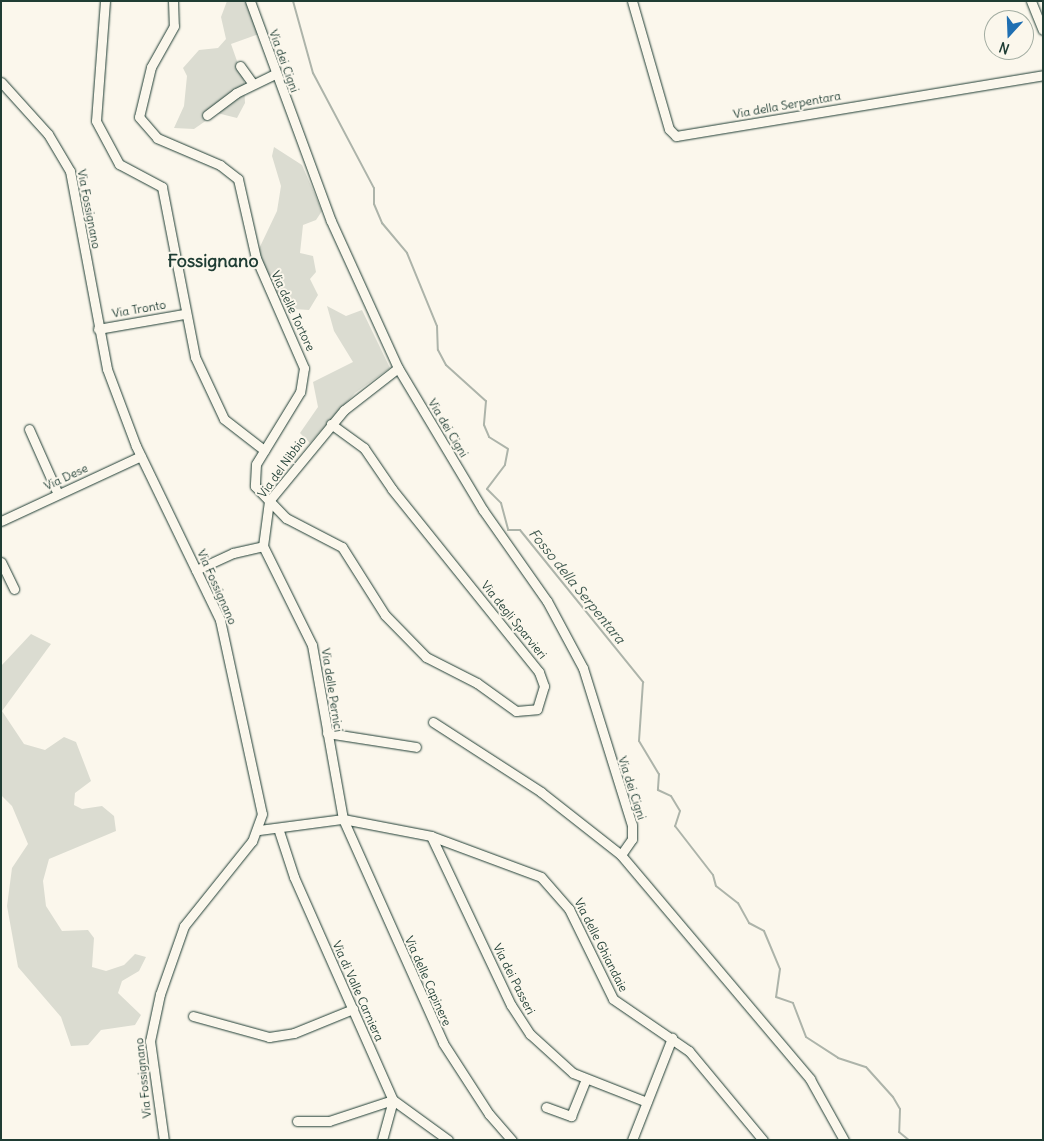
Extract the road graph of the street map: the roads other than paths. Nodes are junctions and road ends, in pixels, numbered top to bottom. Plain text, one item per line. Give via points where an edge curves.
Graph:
1 (106, 1) edge
2 (173, 1) edge
3 (250, 1) edge
4 (632, 1) edge
5 (1031, 1) edge
6 (1043, 30) edge
7 (240, 66) dead end
8 (275, 74) junction
9 (1043, 75) edge
10 (1, 82) edge
11 (253, 84) junction
12 (207, 115) dead end
13 (184, 314) junction
14 (98, 329) junction
15 (398, 368) junction
16 (331, 424) junction
17 (29, 429) dead end
18 (264, 450) junction
19 (141, 456) junction
20 (58, 494) junction
21 (269, 501) junction
22 (1, 521) edge
23 (263, 546) junction
24 (1, 562) edge
25 (196, 570) junction
26 (14, 589) dead end
27 (433, 722) dead end
28 (327, 734) junction
29 (416, 747) dead end
30 (343, 819) junction
31 (278, 828) junction
32 (259, 830) junction
33 (431, 836) junction
34 (621, 855) junction
35 (353, 1009) junction
36 (193, 1016) dead end
37 (672, 1038) junction
38 (586, 1079) junction
39 (394, 1100) junction
40 (647, 1102) junction
41 (546, 1107) dead end
42 (297, 1121) dead end
43 (164, 1140) edge
44 (382, 1140) edge
45 (448, 1140) edge
46 (512, 1140) edge
47 (632, 1140) edge
48 (762, 1140) edge
49 (844, 1140) edge

1 - 13 street via 96,120 119,164 154,180 163,189
2 - 18 street, Via delle Tortore via 174,26 151,67 138,115 155,137 225,168 241,184 256,258 304,368 300,392
3 - 8 street, Via dei Cigni
4 - 9 street, Via della Serpentara via 669,129 676,136
5 - 6 street
7 - 11 street
8 - 11 street
8 - 15 street, Via dei Cigni via 330,221
10 - 14 street, Via Fossignano via 48,134 68,167
11 - 12 street
13 - 14 street, Via Tronto
13 - 18 street via 195,357 222,416
14 - 19 street, Via Fossignano via 112,386
15 - 16 street, Via del Nibbio
15 - 34 street, Via dei Cigni via 480,504 547,601 581,665 632,825 632,839
16 - 21 street, Via del Nibbio
16 - 21 street, Via degli Sparvieri via 362,445 392,489 539,672 544,686 538,707 528,713 516,711 477,683 426,657 385,615 340,545 288,519
17 - 20 street
18 - 21 street, Via delle Tortore via 253,478
19 - 20 street, Via Dese
19 - 25 street, Via Fossignano
20 - 22 street, Via Dese
21 - 23 street, Via del Nibbio
23 - 25 street via 233,552
23 - 28 street, Via delle Pernici via 309,636
24 - 26 street
25 - 32 street, Via Fossignano via 230,654 262,814
27 - 34 street via 541,792
28 - 29 street
28 - 30 street, Via delle Pernici
30 - 31 street, Via delle Ghiandaie
30 - 33 street, Via delle Ghiandaie
30 - 46 street, Via delle Capinere via 443,1043 488,1114
31 - 32 street, Via delle Ghiandaie
31 - 35 street, Via di Valle Carniera via 294,877
32 - 43 street, Via Fossignano via 187,922 160,994 150,1041
33 - 37 street, Via delle Ghiandaie via 510,863 549,883 572,914 613,999
33 - 38 street, Via dei Passeri via 521,1021 551,1055
34 - 49 street via 810,1079
35 - 36 street via 273,1037 246,1034
35 - 39 street, Via di Valle Carniera
37 - 40 street
37 - 48 street, Via delle Ghiandaie via 692,1055
38 - 40 street, Via dei Passeri
38 - 41 street via 571,1116
39 - 42 street via 329,1121
39 - 44 street
39 - 45 street, Via di Valle Carniera
40 - 47 street

